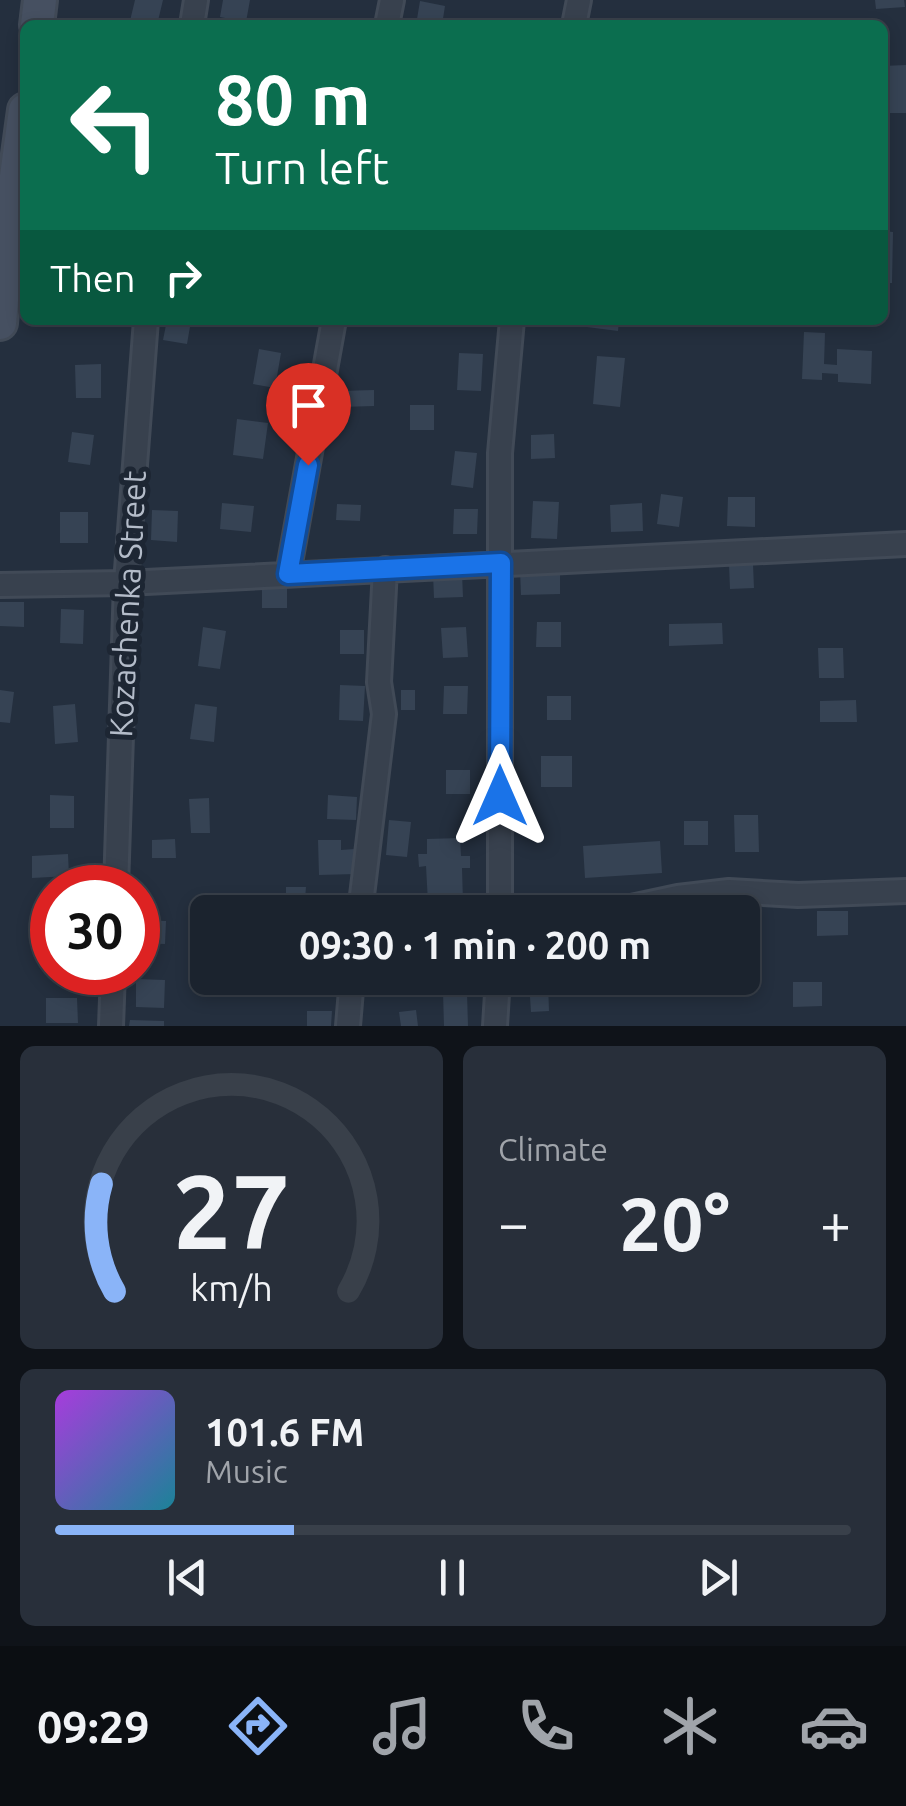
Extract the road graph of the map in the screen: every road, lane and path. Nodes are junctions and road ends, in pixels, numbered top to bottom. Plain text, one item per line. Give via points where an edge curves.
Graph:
1 (20, 154) edge
2 (10, 243) edge
3 (0, 324) edge
4 (146, 325) edge
5 (333, 325) edge
6 (512, 325) edge
7 (906, 544) edge
8 (501, 563) junction
9 (385, 569) junction
10 (288, 574) junction
11 (126, 583) junction
12 (0, 585) edge
13 (117, 865) edge
14 (906, 891) edge
15 (362, 895) edge
16 (500, 895) edge
17 (695, 895) edge
18 (112, 995) edge
19 (351, 995) edge
20 (497, 995) edge
21 (111, 1026) edge
22 (348, 1026) edge
23 (495, 1026) edge

1 - 2 street
2 - 3 street
4 - 11 street, Kozachenka Street
5 - 10 street
6 - 8 street via 500,453
7 - 8 street
8 - 9 street
8 - 16 street
9 - 10 street
9 - 15 street via 379,682 384,714
10 - 11 street
11 - 12 street
11 - 13 street, Kozachenka Street
14 - 17 street
18 - 21 street
19 - 22 street
20 - 23 street

